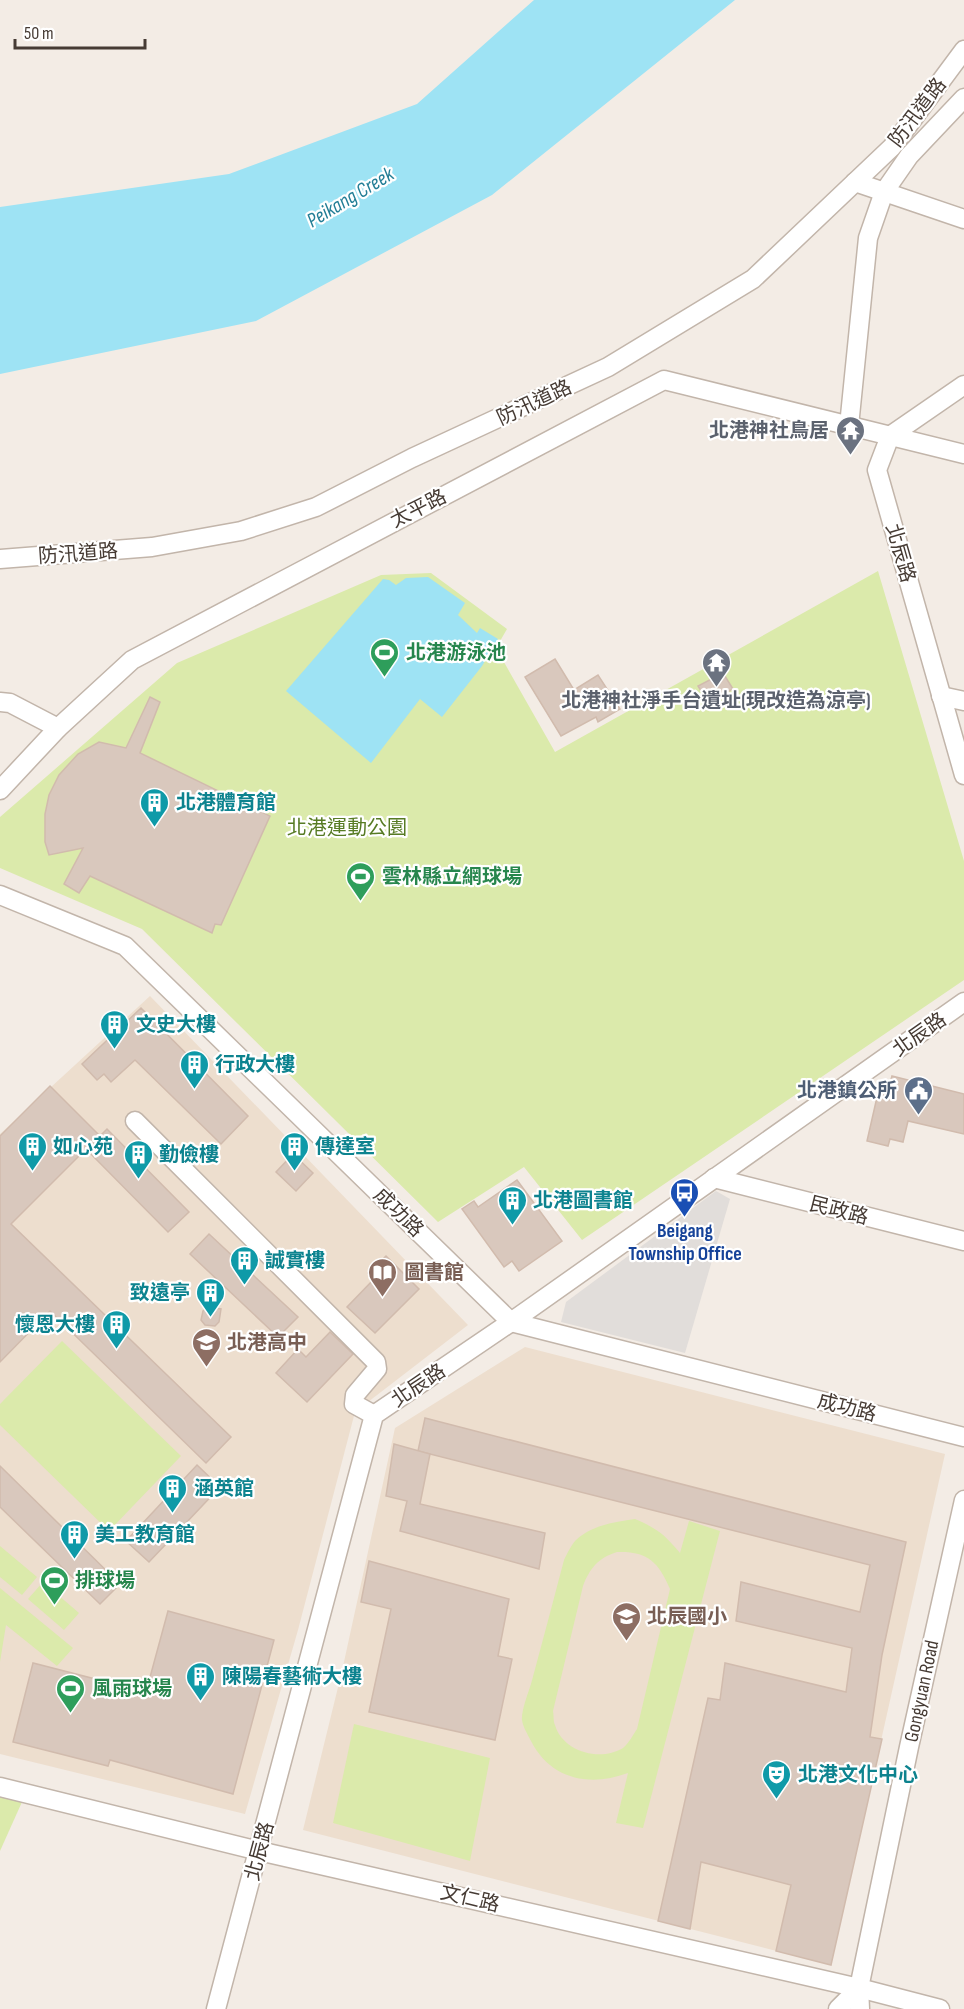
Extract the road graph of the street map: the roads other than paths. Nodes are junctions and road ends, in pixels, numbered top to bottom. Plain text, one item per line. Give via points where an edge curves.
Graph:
1 (964, 50) edge
2 (964, 98) edge
3 (855, 182) junction
4 (884, 192) junction
5 (964, 219) edge
6 (964, 386) edge
7 (849, 426) junction
8 (890, 436) junction
9 (964, 454) edge
10 (0, 559) edge
11 (941, 696) junction
12 (964, 701) edge
13 (0, 702) edge
14 (58, 728) junction
15 (964, 775) edge
16 (0, 790) edge
17 (0, 895) edge
18 (964, 1002) edge
19 (135, 1121) dead end
20 (714, 1178) junction
21 (964, 1241) edge
22 (511, 1322) junction
23 (374, 1415) junction
24 (964, 1437) edge
25 (964, 1500) edge
26 (959, 1538) edge
27 (0, 1786) edge
28 (259, 1851) junction
29 (859, 1988) junction
30 (216, 2009) edge
31 (838, 2009) edge
32 (860, 2009) edge
33 (940, 2009) edge

1 - 3 street, 防汛道路 via 892,147
2 - 4 street via 909,156
3 - 4 street
3 - 10 street, 防汛道路 via 753,279 618,361 316,507 241,531 152,547
4 - 5 street
4 - 7 street via 868,238
6 - 8 street
7 - 8 street, 太平路
7 - 14 street, 太平路 via 664,380 132,660
8 - 9 street, 太平路
8 - 11 street, 北辰路 via 877,470
11 - 12 street
11 - 15 street, 北辰路
13 - 14 street via 10,703
14 - 16 street, 太平路
17 - 22 street, 成功路 via 125,946
18 - 20 street, 北辰路
19 - 23 street via 376,1362 377,1369 355,1395 354,1404
20 - 21 street, 民政路
20 - 22 street, 北辰路
22 - 23 street, 北辰路
22 - 24 street, 成功路
23 - 28 street, 北辰路
25 - 26 street, Gongyuan Road
26 - 29 street, Gongyuan Road
27 - 28 street, 文仁路
28 - 29 street, 文仁路
28 - 30 street, 北辰路
29 - 31 street
29 - 32 street, Gongyuan Road
29 - 33 street, 文仁路

